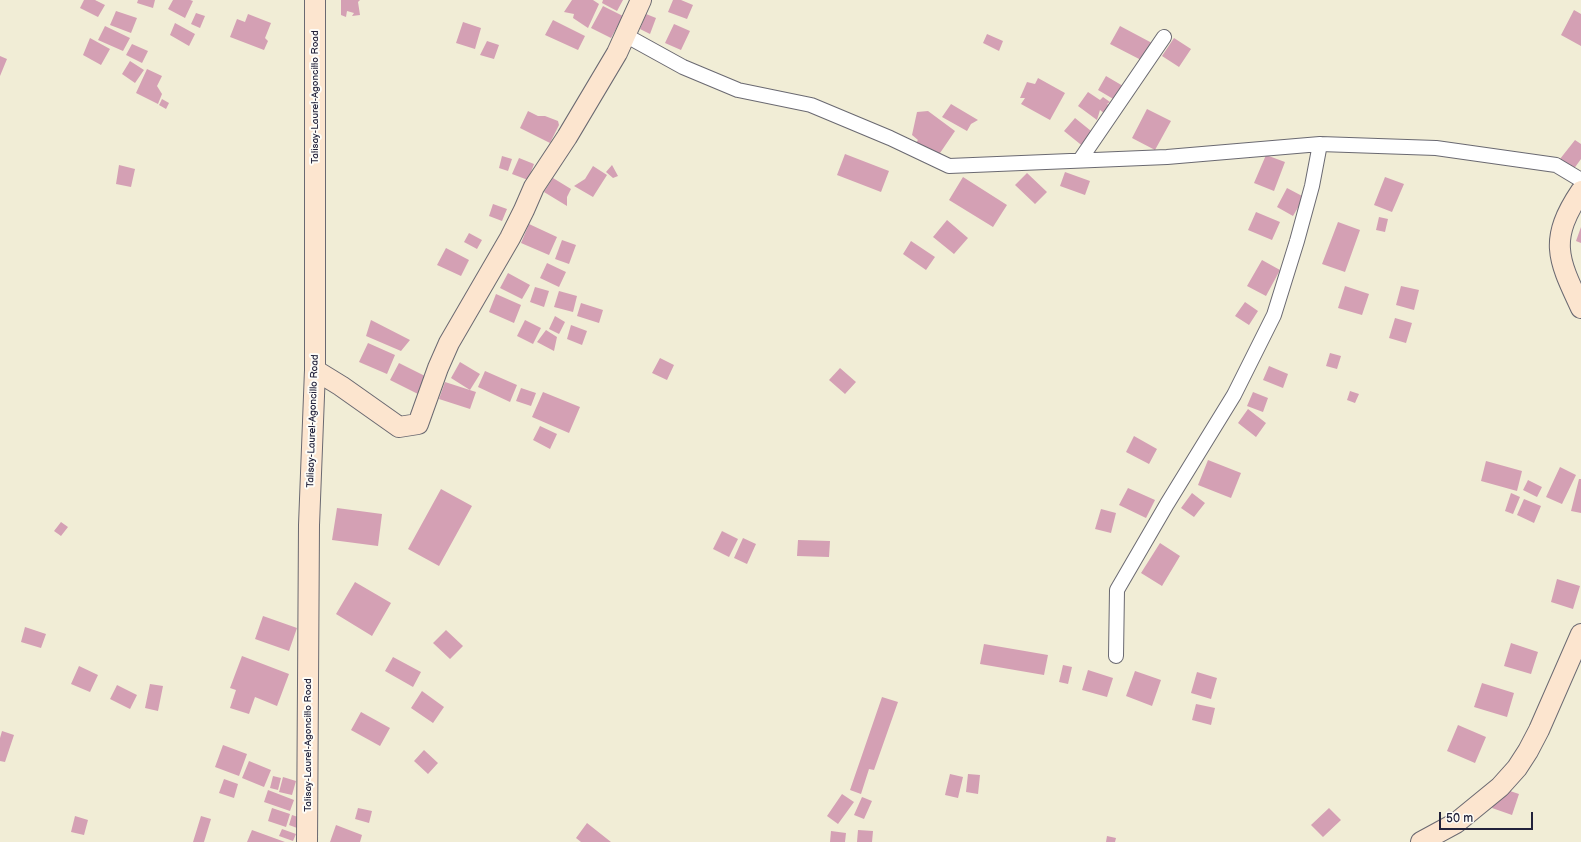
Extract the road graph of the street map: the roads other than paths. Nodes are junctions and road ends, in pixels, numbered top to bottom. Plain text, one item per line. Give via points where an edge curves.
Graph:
1 (315, 0) edge
2 (641, 0) edge
3 (625, 35) junction
4 (1164, 37) dead end
5 (1320, 144) junction
6 (1080, 160) junction
7 (1581, 180) edge
8 (1581, 191) edge
9 (1581, 308) edge
10 (315, 370) junction
11 (1581, 634) edge
12 (1116, 656) dead end
13 (307, 842) edge
14 (1421, 842) edge

1 - 10 main road, Talisay-Laurel-Agoncillo Road
2 - 3 main road
3 - 6 street via 683,67 738,90 811,104 949,166
3 - 10 main road via 568,137 534,187 510,238 449,343 418,424 399,426
4 - 6 street
5 - 6 street via 1168,157
5 - 7 street via 1436,148 1556,164
5 - 12 street via 1312,186 1274,315 1234,395 1117,590
8 - 9 main road via 1564,222 1559,245 1562,267
10 - 13 main road, Talisay-Laurel-Agoncillo Road via 309,525
11 - 14 main road via 1539,730 1518,768 1500,787 1456,823

